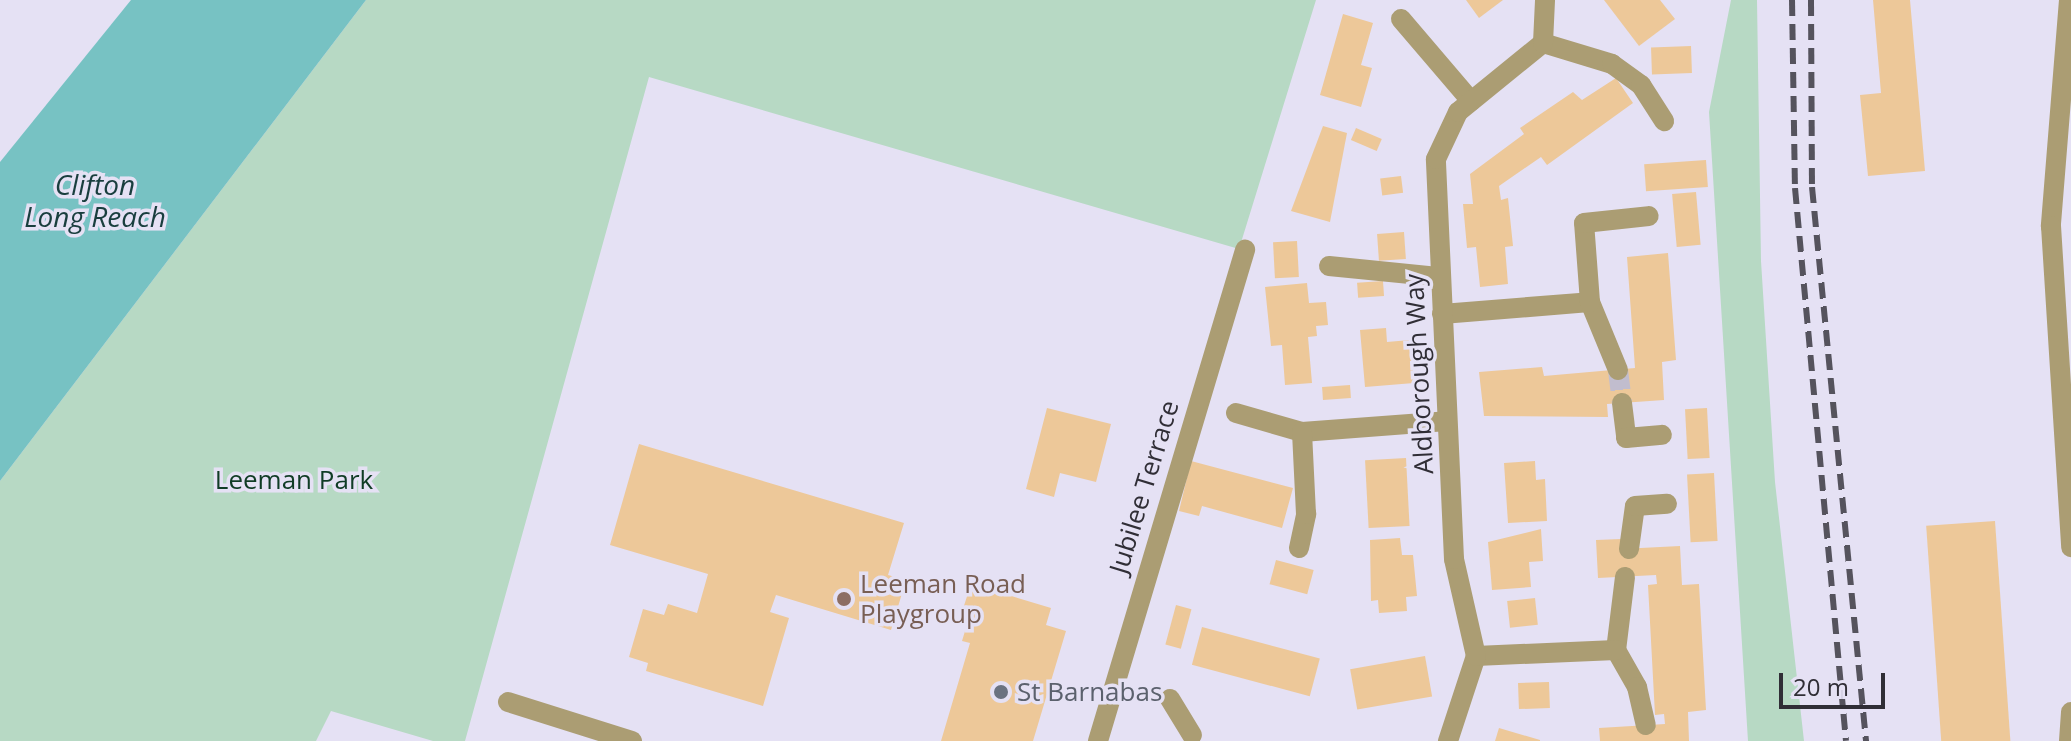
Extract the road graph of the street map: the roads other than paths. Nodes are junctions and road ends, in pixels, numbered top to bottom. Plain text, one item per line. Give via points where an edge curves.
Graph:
1 (1545, 0) edge
2 (2069, 0) edge
3 (1401, 19) dead end
4 (1543, 43) junction
5 (1471, 101) junction
6 (1664, 121) dead end
7 (2064, 167) edge
8 (1649, 216) dead end
9 (1245, 250) dead end
10 (1329, 266) dead end
11 (1440, 277) junction
12 (1590, 302) junction
13 (1442, 314) junction
14 (1618, 370) tunnel mouth
15 (1622, 403) tunnel mouth
16 (1236, 413) dead end
17 (1447, 421) junction
18 (1302, 432) junction
19 (1662, 435) dead end
20 (1667, 504) dead end
21 (2071, 547) edge
22 (1299, 548) dead end
23 (1629, 549) dead end
24 (1625, 577) dead end
25 (1616, 650) junction
26 (1476, 656) junction
27 (1170, 699) dead end
28 (508, 702) dead end
29 (2071, 712) edge
30 (1646, 725) dead end
31 (1195, 739) edge
32 (632, 741) edge
33 (1098, 741) edge
34 (1448, 741) edge
35 (2069, 741) edge

1 - 4 street
2 - 7 street
3 - 5 street
4 - 5 street, Aldborough Way
4 - 6 street via 1612,64 1641,85
5 - 11 street, Aldborough Way via 1452,121 1436,159
7 - 21 street via 2051,226
8 - 12 street via 1584,223
9 - 33 street, Jubilee Terrace
10 - 11 street
11 - 13 street, Aldborough Way
12 - 13 street
12 - 14 street
13 - 17 street, Aldborough Way
15 - 19 street via 1626,438
16 - 18 street
17 - 18 street
17 - 26 street, Aldborough Way via 1454,559
18 - 22 street via 1306,514
20 - 23 street via 1635,506
24 - 25 street
25 - 26 street
25 - 30 street via 1637,687
26 - 34 street
27 - 31 street
28 - 32 street
29 - 35 street

